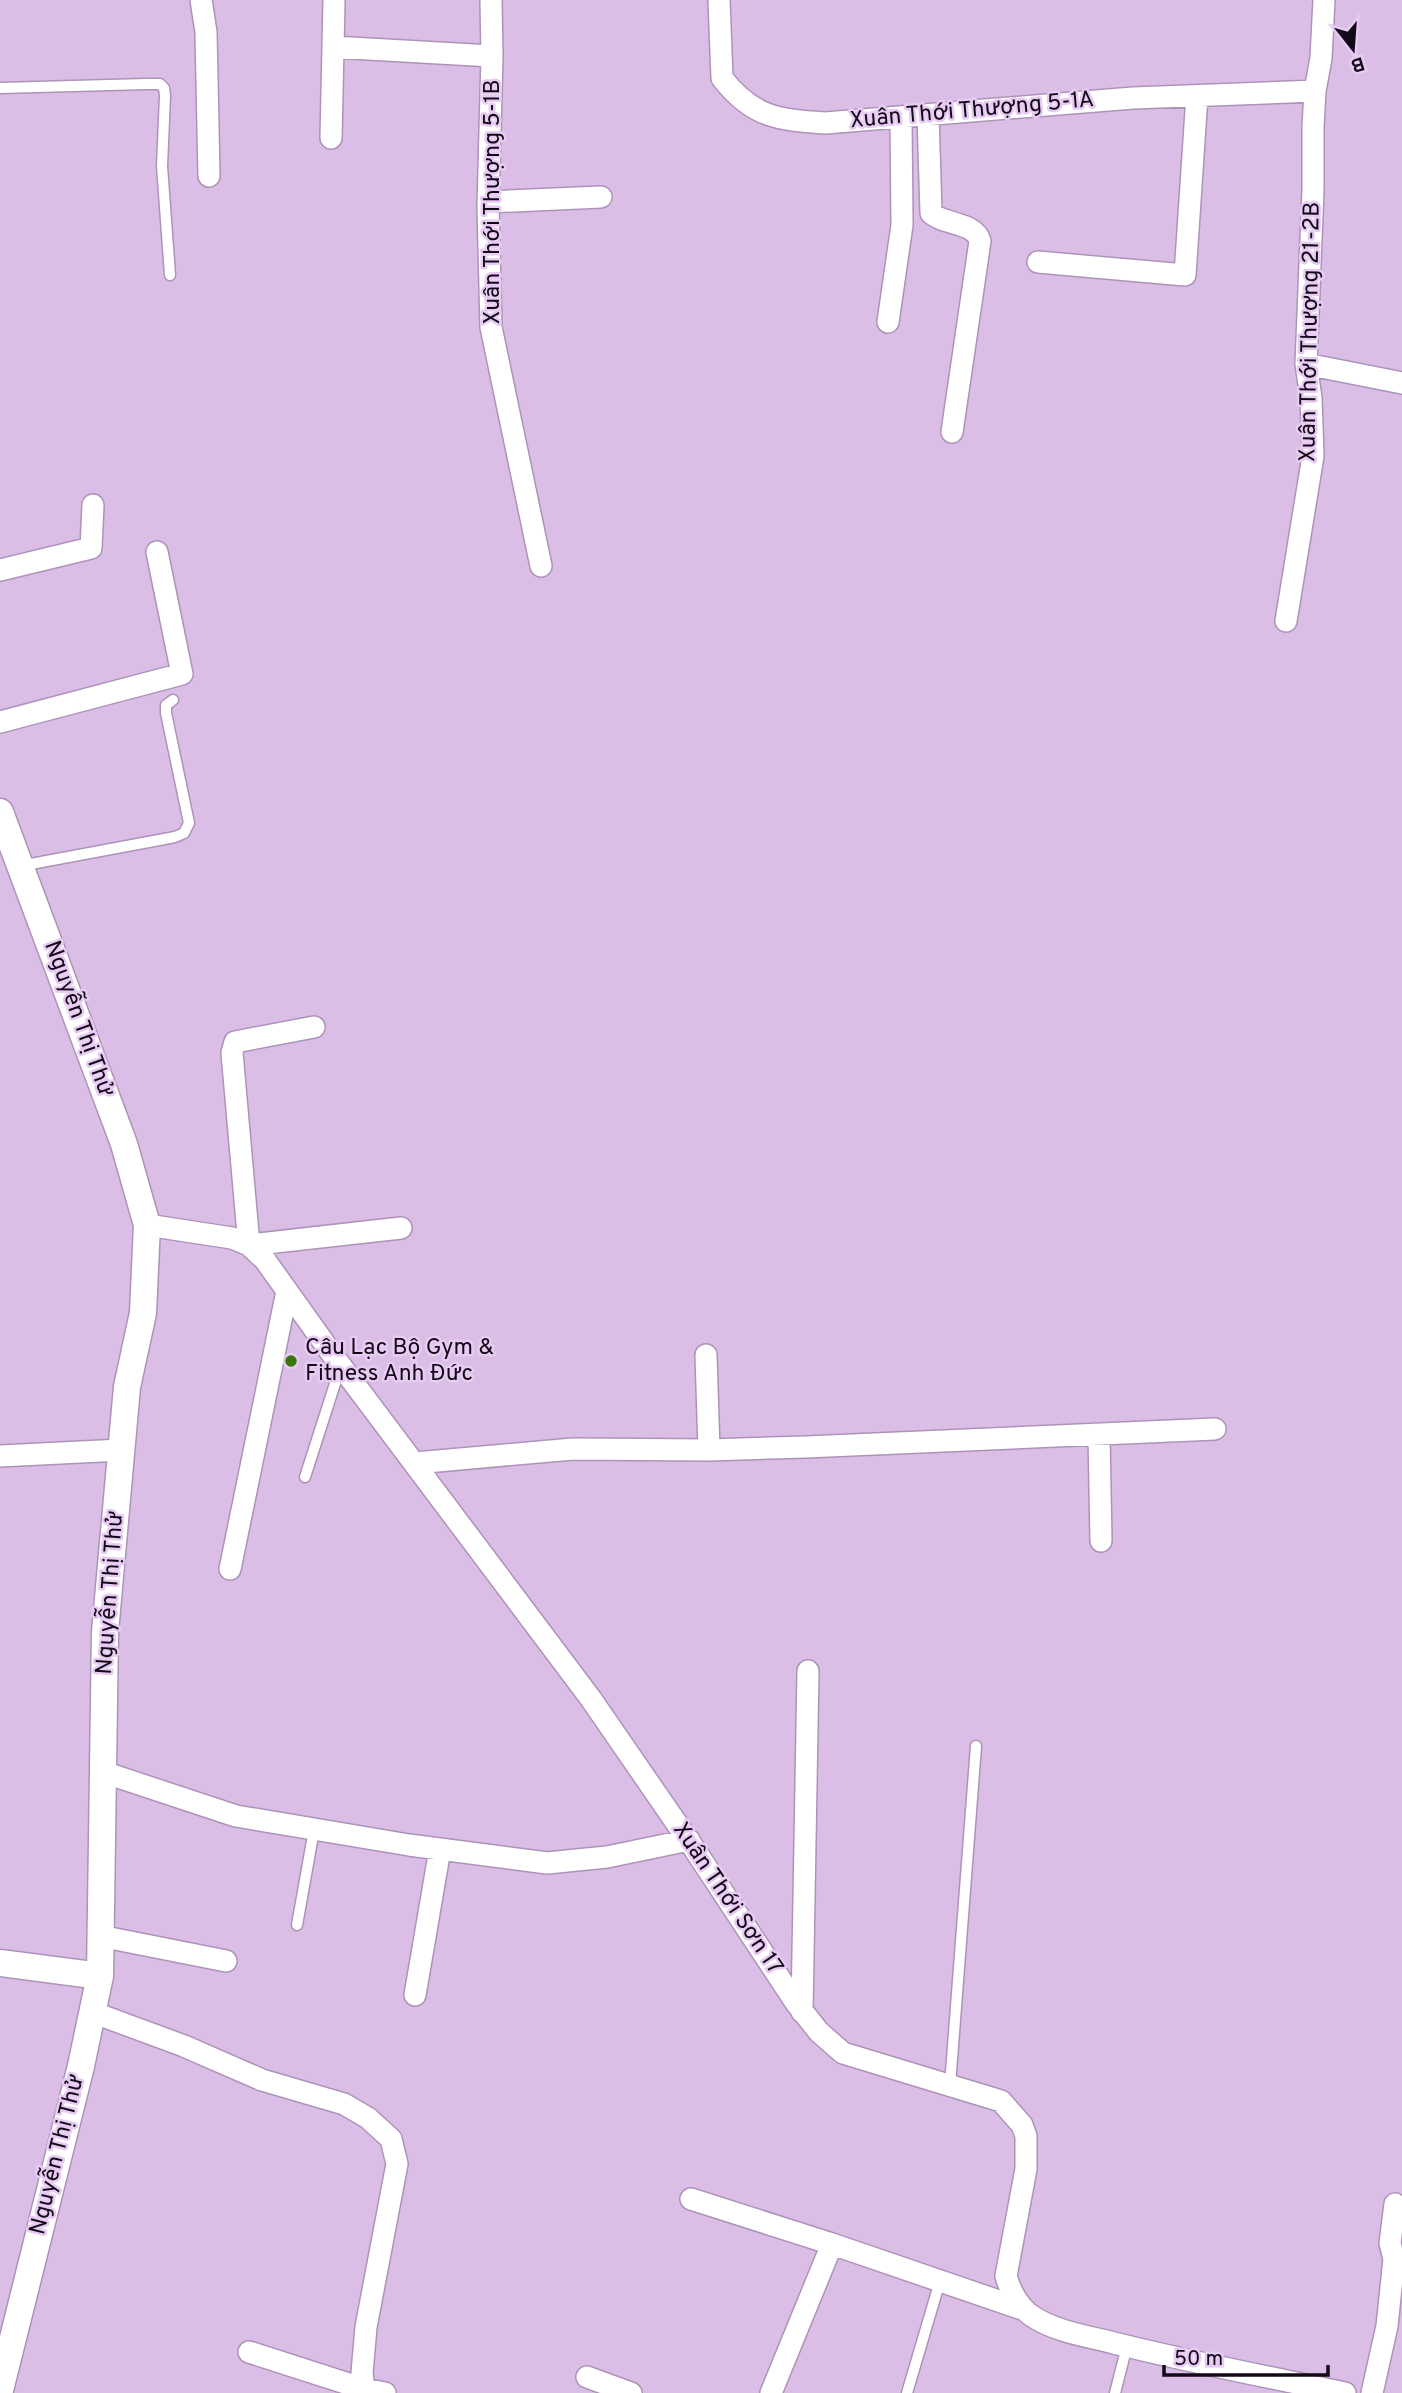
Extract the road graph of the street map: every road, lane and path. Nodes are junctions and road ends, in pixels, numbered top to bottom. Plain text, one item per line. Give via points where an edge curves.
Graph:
1 (201, 0) edge
2 (334, 0) edge
3 (491, 0) edge
4 (719, 0) edge
5 (1324, 0) edge
6 (333, 47) junction
7 (492, 56) junction
8 (0, 88) edge
9 (1315, 91) junction
10 (1197, 96) junction
11 (928, 115) junction
12 (901, 117) junction
13 (331, 138) dead end
14 (209, 176) dead end
15 (601, 197) dead end
16 (488, 202) junction
17 (1038, 262) dead end
18 (170, 275) dead end
19 (888, 322) dead end
20 (1306, 364) junction
21 (1402, 383) edge
22 (952, 432) dead end
23 (93, 505) dead end
24 (157, 552) dead end
25 (541, 566) dead end
26 (0, 570) edge
27 (1286, 621) dead end
28 (173, 700) dead end
29 (0, 722) edge
30 (0, 812) edge
31 (5, 840) edge
32 (20, 866) junction
33 (314, 1027) dead end
34 (147, 1225) junction
35 (401, 1228) dead end
36 (250, 1245) junction
37 (287, 1291) junction
38 (706, 1355) dead end
39 (341, 1365) junction
40 (1215, 1429) dead end
41 (1099, 1436) junction
42 (121, 1450) junction
43 (709, 1450) junction
44 (0, 1456) edge
45 (415, 1463) junction
46 (305, 1477) dead end
47 (1101, 1541) dead end
48 (230, 1569) dead end
49 (808, 1671) dead end
50 (976, 1746) dead end
51 (103, 1772) junction
52 (314, 1830) junction
53 (688, 1840) junction
54 (440, 1849) junction
55 (297, 1925) dead end
56 (100, 1936) junction
57 (226, 1961) dead end
58 (0, 1963) edge
59 (100, 1976) junction
60 (415, 1995) dead end
61 (802, 2011) junction
62 (92, 2012) junction
63 (950, 2085) junction
64 (691, 2199) dead end
65 (1395, 2204) dead end
66 (832, 2244) junction
67 (940, 2281) junction
68 (1025, 2310) junction
69 (1127, 2346) junction
70 (248, 2351) dead end
71 (587, 2377) dead end
72 (0, 2390) edge
73 (374, 2391) edge
74 (631, 2393) edge
75 (771, 2393) edge
76 (907, 2393) edge
77 (1115, 2393) edge
78 (1345, 2393) edge
79 (1372, 2393) edge

1 - 14 street via 206,32
2 - 6 street
3 - 7 street, Xuân Thới Thượng 5-1B
4 - 12 street, Xuân Thới Thượng 5-1A via 722,78 751,108 786,121
5 - 9 street, Xuân Thới Thượng 21-2B
6 - 7 street
6 - 13 street
7 - 16 street, Xuân Thới Thượng 5-1B
8 - 18 lane via 162,86
9 - 10 street, Xuân Thới Thượng 5-1A
9 - 20 street, Xuân Thới Thượng 21-2B
10 - 11 street, Xuân Thới Thượng 5-1A
10 - 17 street via 1185,275
11 - 12 street, Xuân Thới Thượng 5-1A
11 - 22 street via 931,213 974,230 980,241
12 - 19 street via 902,225
15 - 16 street
16 - 25 street, Xuân Thới Thượng 5-1B via 491,327
20 - 21 street
20 - 27 street, Xuân Thới Thượng 21-2B via 1312,456
23 - 26 street via 92,548
24 - 29 street via 182,674
28 - 32 lane via 166,705 166,713 189,823 184,833
30 - 31 street, Nguyễn Thị Thử
31 - 32 street, Nguyễn Thị Thử
32 - 34 street, Nguyễn Thị Thử via 124,1144
33 - 36 street via 235,1042 232,1053
34 - 36 street
34 - 42 street, Nguyễn Thị Thử via 143,1313 127,1387
35 - 36 street
36 - 37 street, Xuân Thới Sơn 17
37 - 39 street, Xuân Thới Sơn 17
37 - 48 street
38 - 43 street
39 - 45 street, Xuân Thới Sơn 17
39 - 46 lane
40 - 41 street
41 - 43 street
41 - 47 street
42 - 44 street
42 - 51 street, Nguyễn Thị Thử via 106,1632
43 - 45 street via 573,1449
45 - 53 street, Xuân Thới Sơn 17 via 591,1699
49 - 61 street
50 - 63 lane
51 - 52 street via 236,1816
51 - 56 street, Nguyễn Thị Thử
52 - 54 street
52 - 55 lane
53 - 54 street via 607,1857 547,1863
53 - 61 street, Xuân Thới Sơn 17
54 - 60 street
56 - 57 street
56 - 59 street, Nguyễn Thị Thử
58 - 59 street
59 - 62 street, Nguyễn Thị Thử
61 - 63 street, Xuân Thới Sơn 17 via 843,2053
62 - 72 street, Nguyễn Thị Thử
62 - 73 street via 262,2080 344,2104 391,2138 397,2164 366,2327 362,2373
63 - 68 street, Xuân Thới Sơn 17 via 1001,2101 1026,2136 1026,2169 1006,2276
64 - 66 street
65 - 79 street via 1387,2326
66 - 67 street
66 - 75 street
67 - 68 street
67 - 76 lane
68 - 69 street, Xuân Thới Sơn 17 via 1057,2328
69 - 77 lane
69 - 78 street, Xuân Thới Sơn 17
70 - 73 street
71 - 74 street

